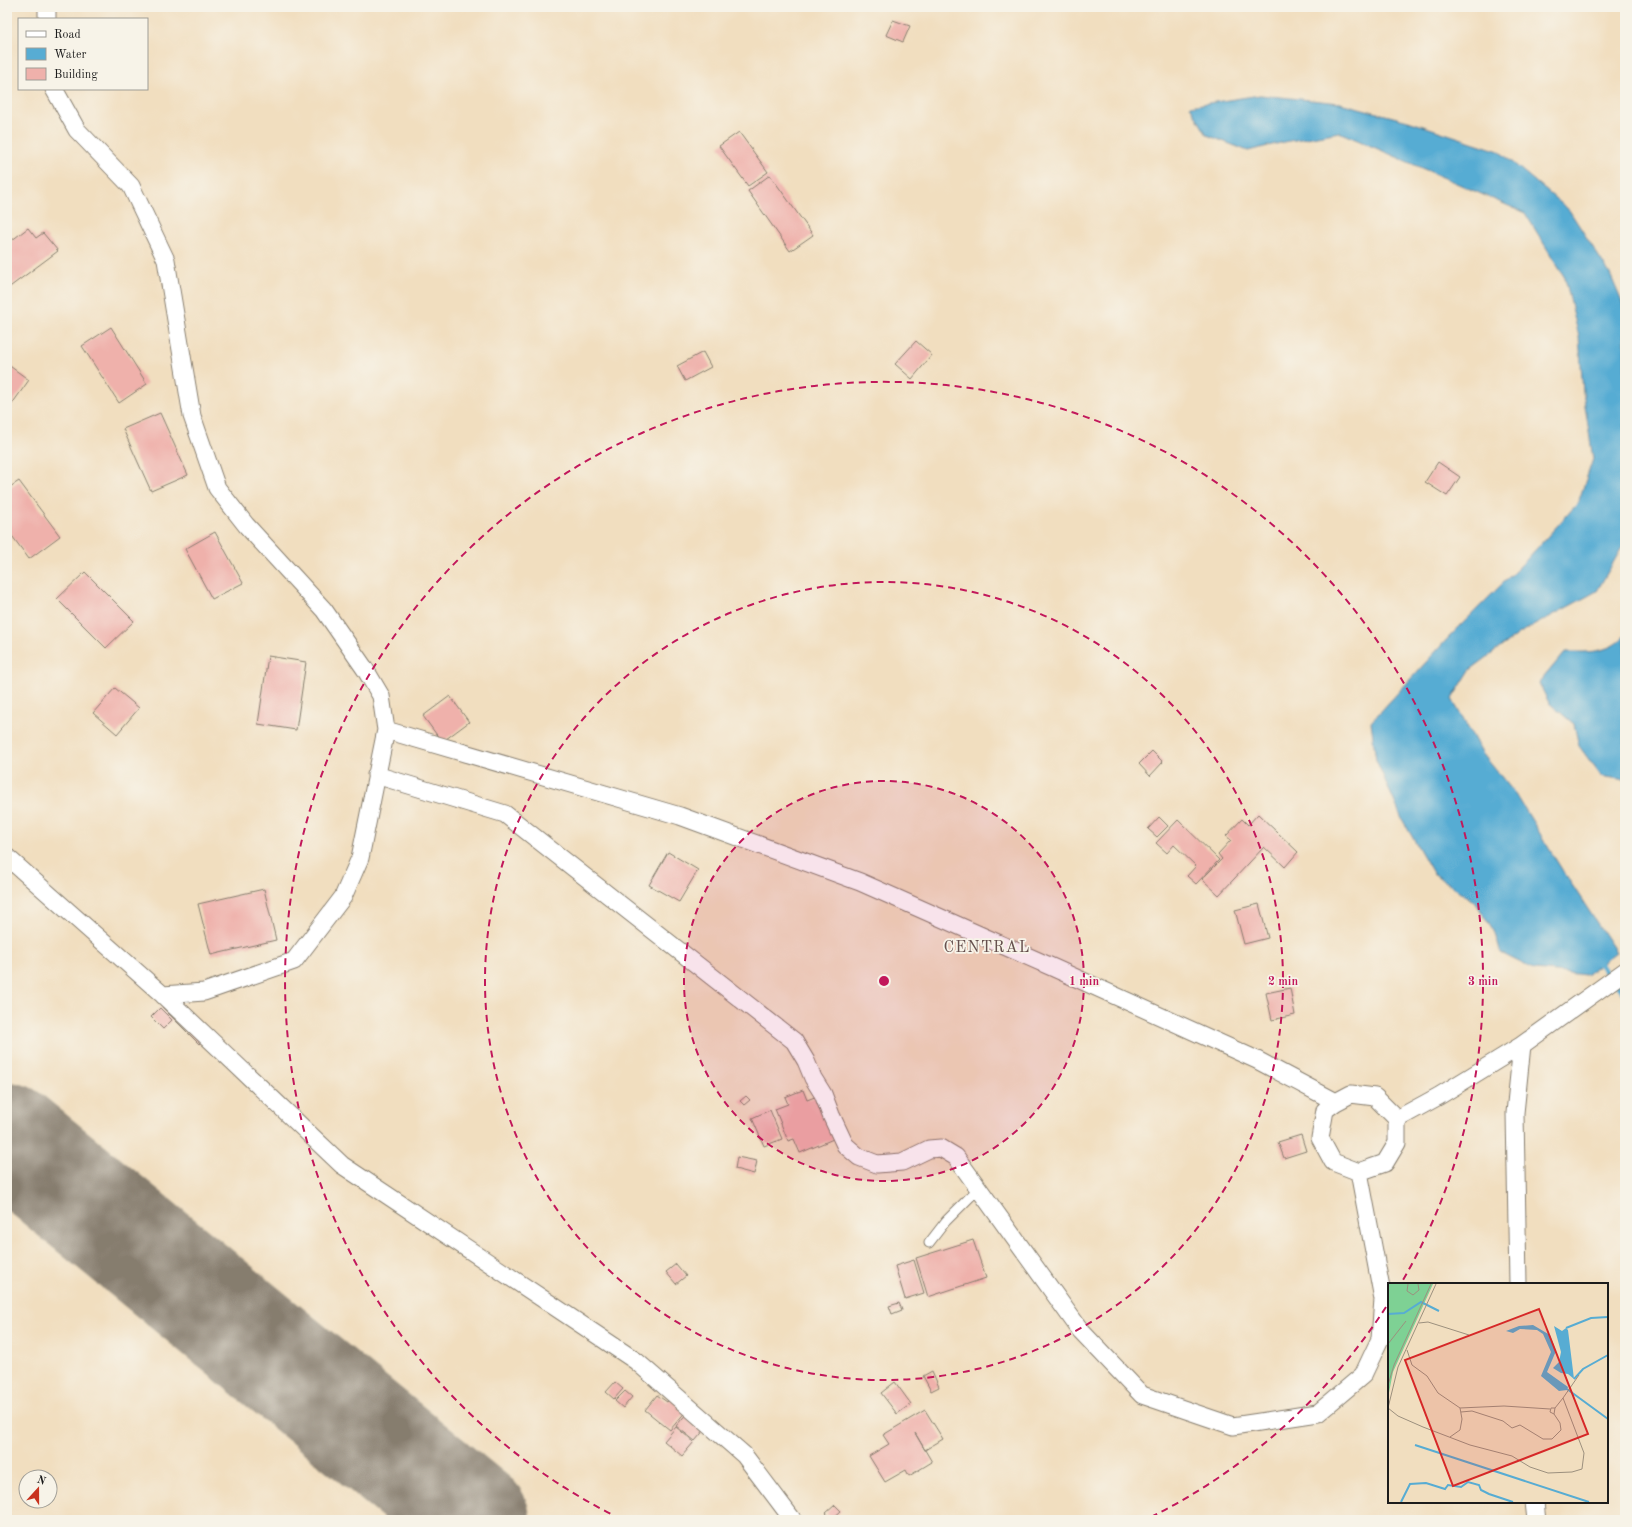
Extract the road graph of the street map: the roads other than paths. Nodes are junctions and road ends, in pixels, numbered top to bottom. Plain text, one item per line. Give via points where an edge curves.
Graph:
1 (47, 7) edge
2 (47, 18) edge
3 (55, 90) edge
4 (386, 730) junction
5 (376, 775) junction
6 (7, 857) edge
7 (1625, 972) edge
8 (163, 995) junction
9 (1522, 1045) junction
10 (1336, 1102) junction
11 (1397, 1119) junction
12 (1359, 1172) junction
13 (980, 1188) junction
14 (929, 1243) dead end
15 (1518, 1283) edge
16 (1534, 1503) edge
17 (793, 1520) edge
18 (1536, 1520) edge

1 - 2 street
3 - 4 street via 77,130 131,186 166,260 192,416 217,488 246,525 329,616 381,696
4 - 5 street
4 - 10 street via 680,816 860,882 1257,1060
5 - 8 street via 360,858 343,897 294,960 204,992
5 - 13 street via 505,814 788,1036 806,1061 845,1145 859,1157 877,1164 902,1162 929,1149 941,1148 956,1157
6 - 8 street
7 - 9 street
8 - 17 street via 342,1165 636,1361 744,1455
9 - 11 street
9 - 15 street via 1515,1113
10 - 11 street via 1351,1094 1375,1098
10 - 12 street via 1325,1110 1320,1138 1333,1162
11 - 12 street via 1397,1143 1385,1163
12 - 13 street via 1383,1299 1380,1339 1363,1375 1318,1414 1233,1426 1142,1396 1081,1331
13 - 14 lane via 946,1221
16 - 18 street

